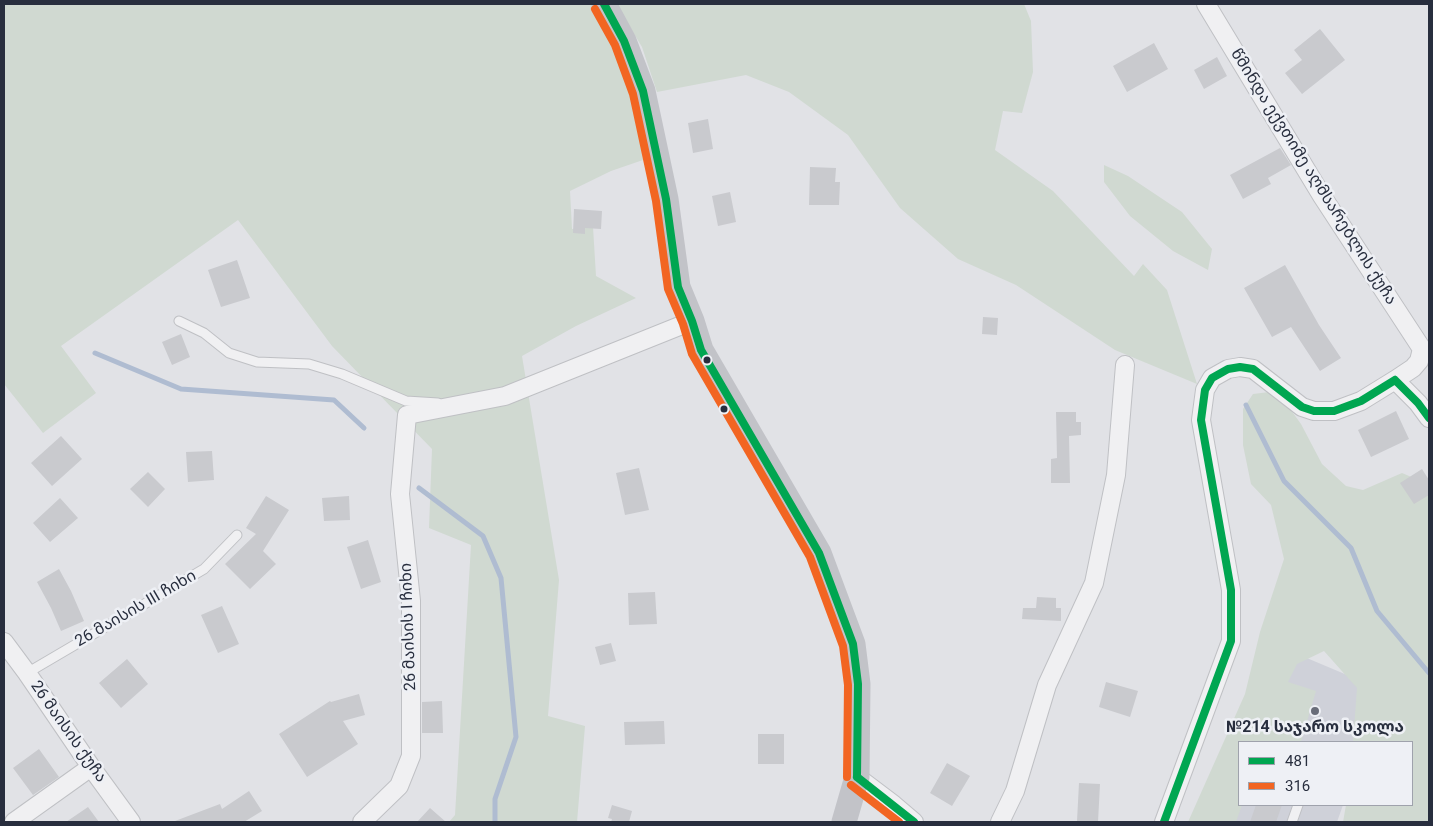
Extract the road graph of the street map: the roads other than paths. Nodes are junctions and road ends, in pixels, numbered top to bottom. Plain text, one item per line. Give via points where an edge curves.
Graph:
1 (604, 4) edge
2 (1206, 4) edge
3 (179, 321) dead end
4 (692, 321) junction
5 (1125, 365) dead end
6 (1395, 380) junction
7 (465, 404) junction
8 (1429, 418) edge
9 (237, 535) dead end
10 (4, 642) edge
11 (27, 673) junction
12 (91, 767) junction
13 (857, 777) junction
14 (1298, 806) edge
15 (14, 822) edge
16 (131, 822) edge
17 (362, 822) edge
18 (844, 822) edge
19 (914, 822) edge
20 (1000, 822) edge
21 (1164, 822) edge
22 (1292, 822) edge

1 - 4 street via 624,41 643,91 666,200 678,287
2 - 6 street, წმინდა ექვთიმე აღმსარებლის ქუჩა via 1322,196 1422,349 1413,368
3 - 7 lane via 204,334 229,353 257,362 309,364 406,401
4 - 7 street via 505,396
4 - 13 street via 701,350 819,553 853,644 858,684
5 - 20 street via 1116,475 1094,583 1047,685 1015,791
6 - 8 street
6 - 21 street via 1361,401 1334,411 1302,408 1253,369 1228,369 1212,378 1205,390 1201,420 1231,590 1230,641
7 - 17 street, 26 მაისის I ჩიხი via 406,415 400,494 411,601 411,756 400,786
9 - 11 lane, 26 მაისის III ჩიხი via 204,569
10 - 11 street, 26 მაისის ქუჩა
11 - 12 street, 26 მაისის ქუჩა
12 - 15 street
12 - 16 street, 26 მაისის ქუჩა
13 - 18 street
13 - 19 street
14 - 22 lane

